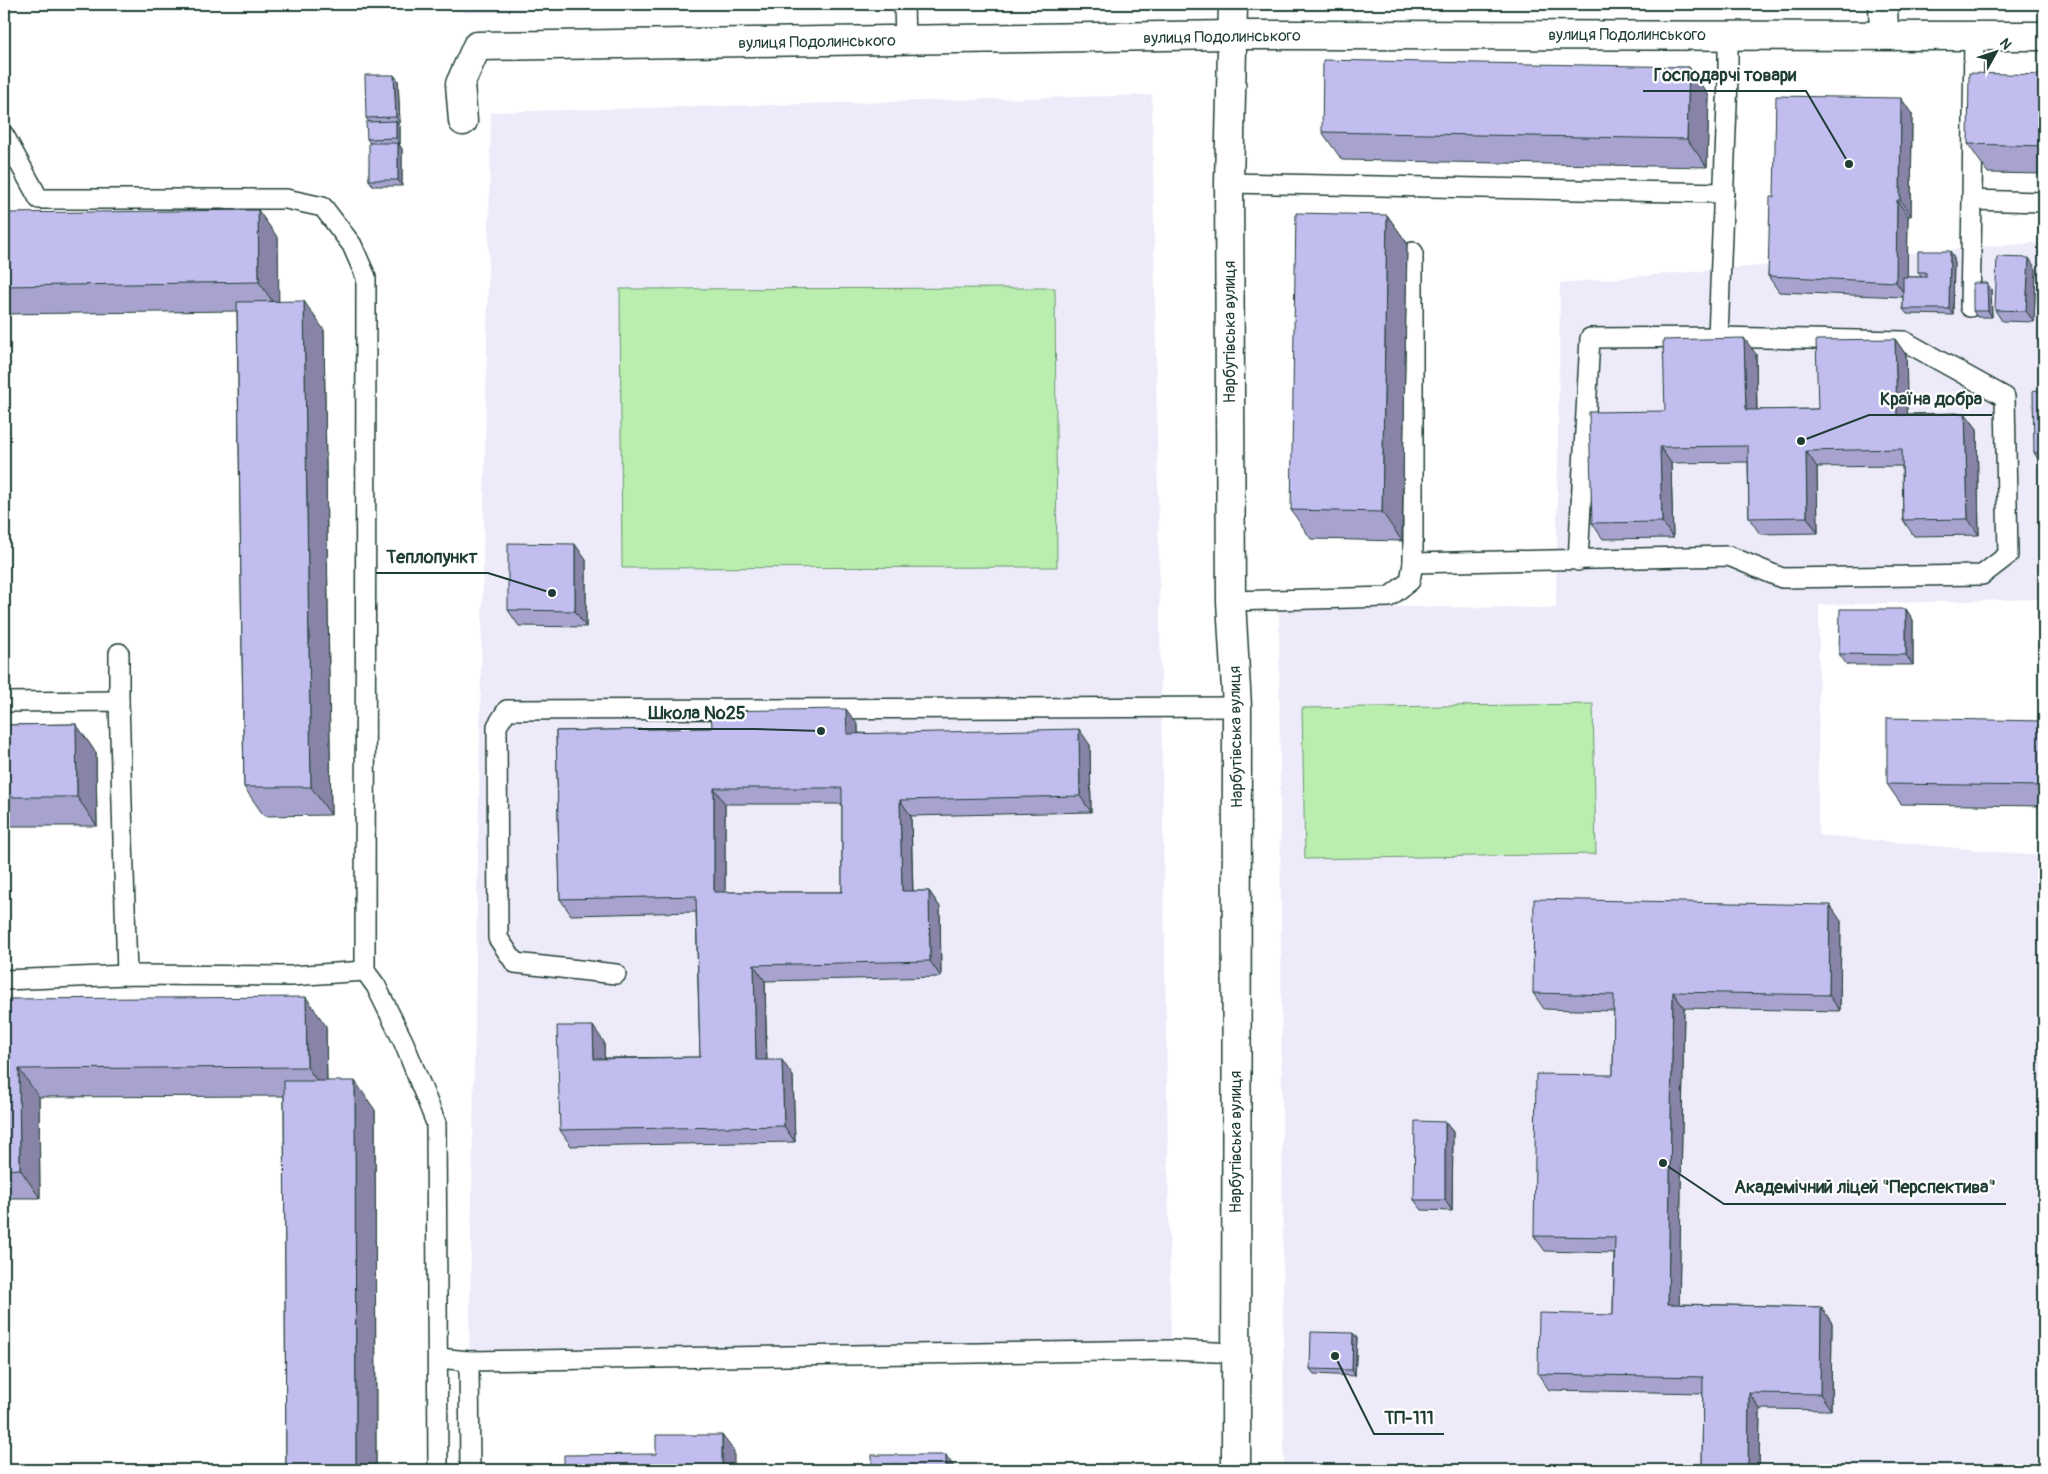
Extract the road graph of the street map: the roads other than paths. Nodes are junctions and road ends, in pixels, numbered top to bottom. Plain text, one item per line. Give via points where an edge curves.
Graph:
1 (904, 4) edge
2 (1233, 4) edge
3 (1883, 4) edge
4 (1728, 35) junction
5 (1884, 35) junction
6 (1233, 36) junction
7 (1974, 36) junction
8 (2044, 36) edge
9 (905, 41) junction
10 (463, 121) dead end
11 (4, 135) edge
12 (1229, 183) junction
13 (1724, 193) junction
14 (1972, 200) junction
15 (2044, 202) edge
16 (1413, 252) dead end
17 (1970, 307) dead end
18 (1718, 337) junction
19 (1578, 561) junction
20 (1413, 563) junction
21 (1231, 602) junction
22 (119, 653) dead end
23 (118, 701) junction
24 (4, 702) edge
25 (1237, 708) junction
26 (365, 971) junction
27 (616, 974) dead end
28 (127, 975) junction
29 (4, 980) edge
30 (1236, 1353) junction
31 (438, 1358) junction
32 (470, 1361) junction
33 (438, 1470) edge
34 (470, 1470) edge
35 (1236, 1470) edge

1 - 9 lane
2 - 6 street, Нарбутівська вулиця
3 - 5 street
4 - 5 street, вулиця Подолинського
4 - 6 street, вулиця Подолинського
4 - 13 lane
5 - 7 street, вулиця Подолинського
6 - 9 street, вулиця Подолинського
6 - 12 street, Нарбутівська вулиця
7 - 8 street, вулиця Подолинського
7 - 14 lane
9 - 10 street, вулиця Подолинського via 477,46 460,84
11 - 26 lane via 39,199 286,199 323,207 352,245 366,277
12 - 13 lane
12 - 21 street, Нарбутівська вулиця
13 - 18 lane
14 - 15 lane
14 - 17 lane
16 - 20 lane
18 - 19 lane via 1590,338
18 - 19 lane via 1904,341 2005,397 2008,555 1982,575 1791,578 1782,578 1729,556
19 - 20 lane
20 - 21 lane via 1410,582 1389,597
21 - 25 street, Нарбутівська вулиця
22 - 23 lane
23 - 24 lane
23 - 28 lane
25 - 27 lane via 506,710 497,726 498,938 515,963
25 - 30 street, Нарбутівська вулиця
26 - 28 lane via 291,976
26 - 31 lane via 376,986 404,1043 436,1123
28 - 29 lane
30 - 32 lane via 1171,1350
30 - 35 street, Нарбутівська вулиця
31 - 32 lane
31 - 33 lane
32 - 34 lane

